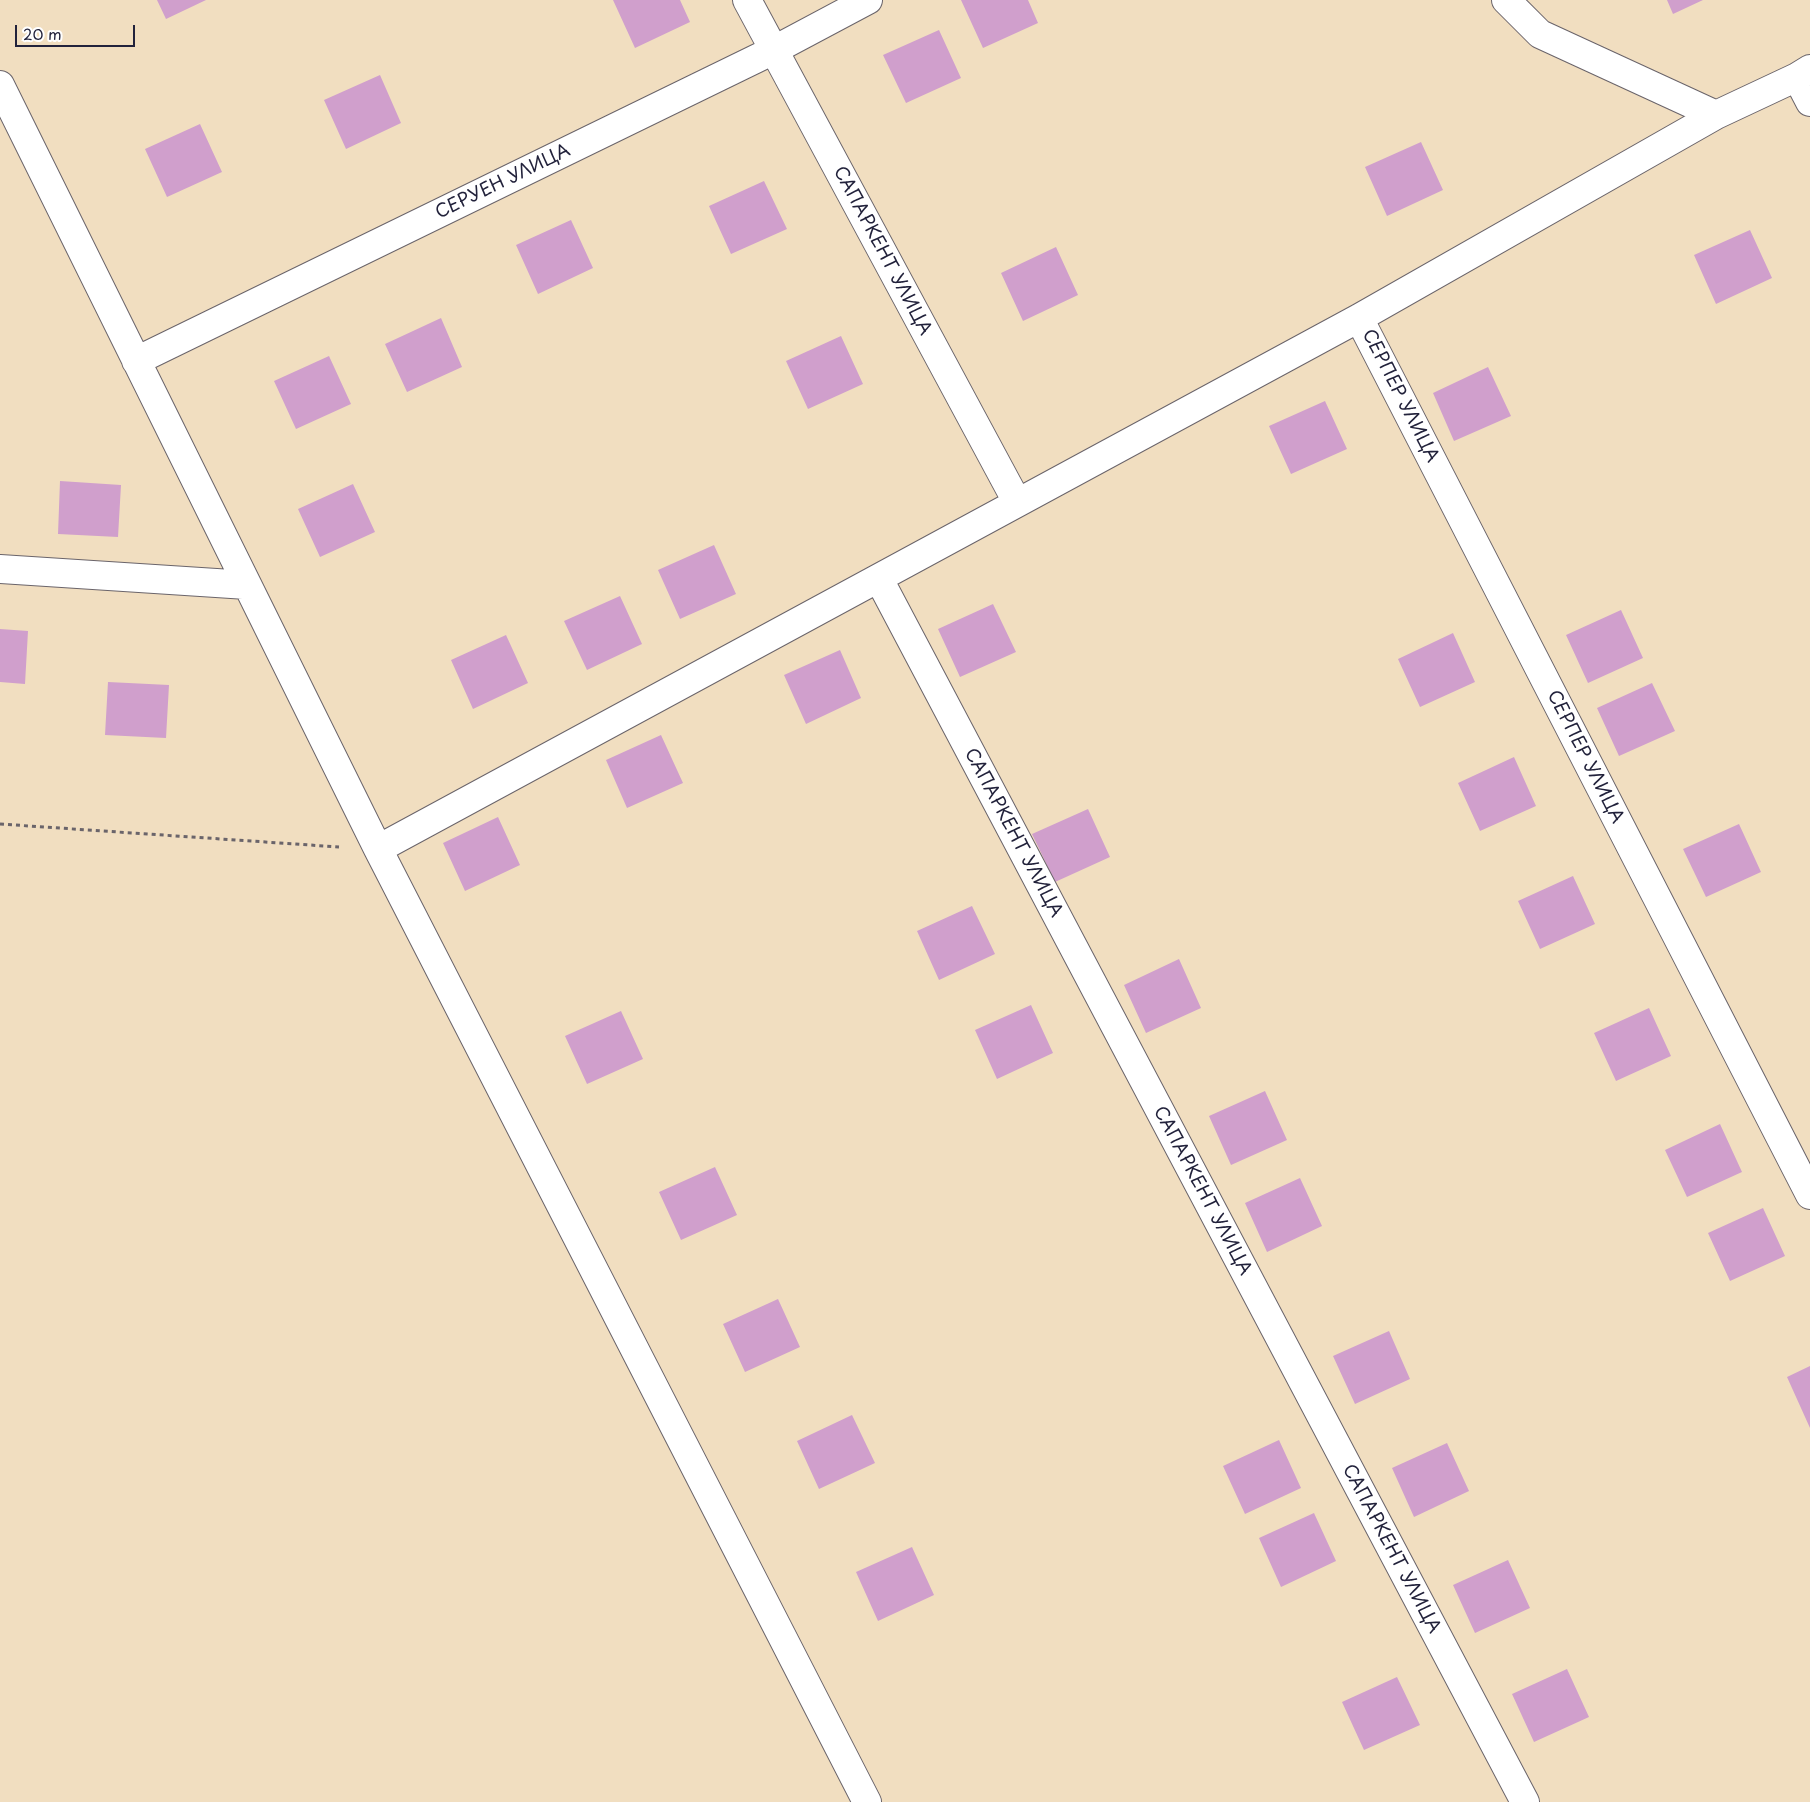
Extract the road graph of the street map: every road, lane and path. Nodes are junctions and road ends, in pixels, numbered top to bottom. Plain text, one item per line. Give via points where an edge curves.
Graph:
1 (747, 0) edge
2 (868, 0) edge
3 (1506, 0) edge
4 (774, 50) junction
5 (1804, 73) edge
6 (0, 86) edge
7 (1810, 102) edge
8 (1716, 115) junction
9 (1359, 318) junction
10 (136, 361) junction
11 (1018, 502) junction
12 (0, 569) edge
13 (879, 580) junction
14 (247, 585) junction
15 (0, 824) edge
16 (378, 849) junction
17 (1810, 1195) edge
18 (867, 1802) edge
19 (1525, 1802) edge

1 - 4 street, САПАРКЕНТ УЛИЦА
2 - 4 street, СЕРУЕН УЛИЦА
3 - 8 street via 1540,34
4 - 10 street, СЕРУЕН УЛИЦА
4 - 11 street, САПАРКЕНТ УЛИЦА
5 - 7 street
5 - 8 street
6 - 10 street
8 - 9 street
9 - 11 street
9 - 17 street, СЕРПЕР УЛИЦА
10 - 14 street
11 - 13 street
12 - 14 street
13 - 16 street
13 - 19 street, САПАРКЕНТ УЛИЦА
14 - 16 street
15 - 16 path
16 - 18 street

